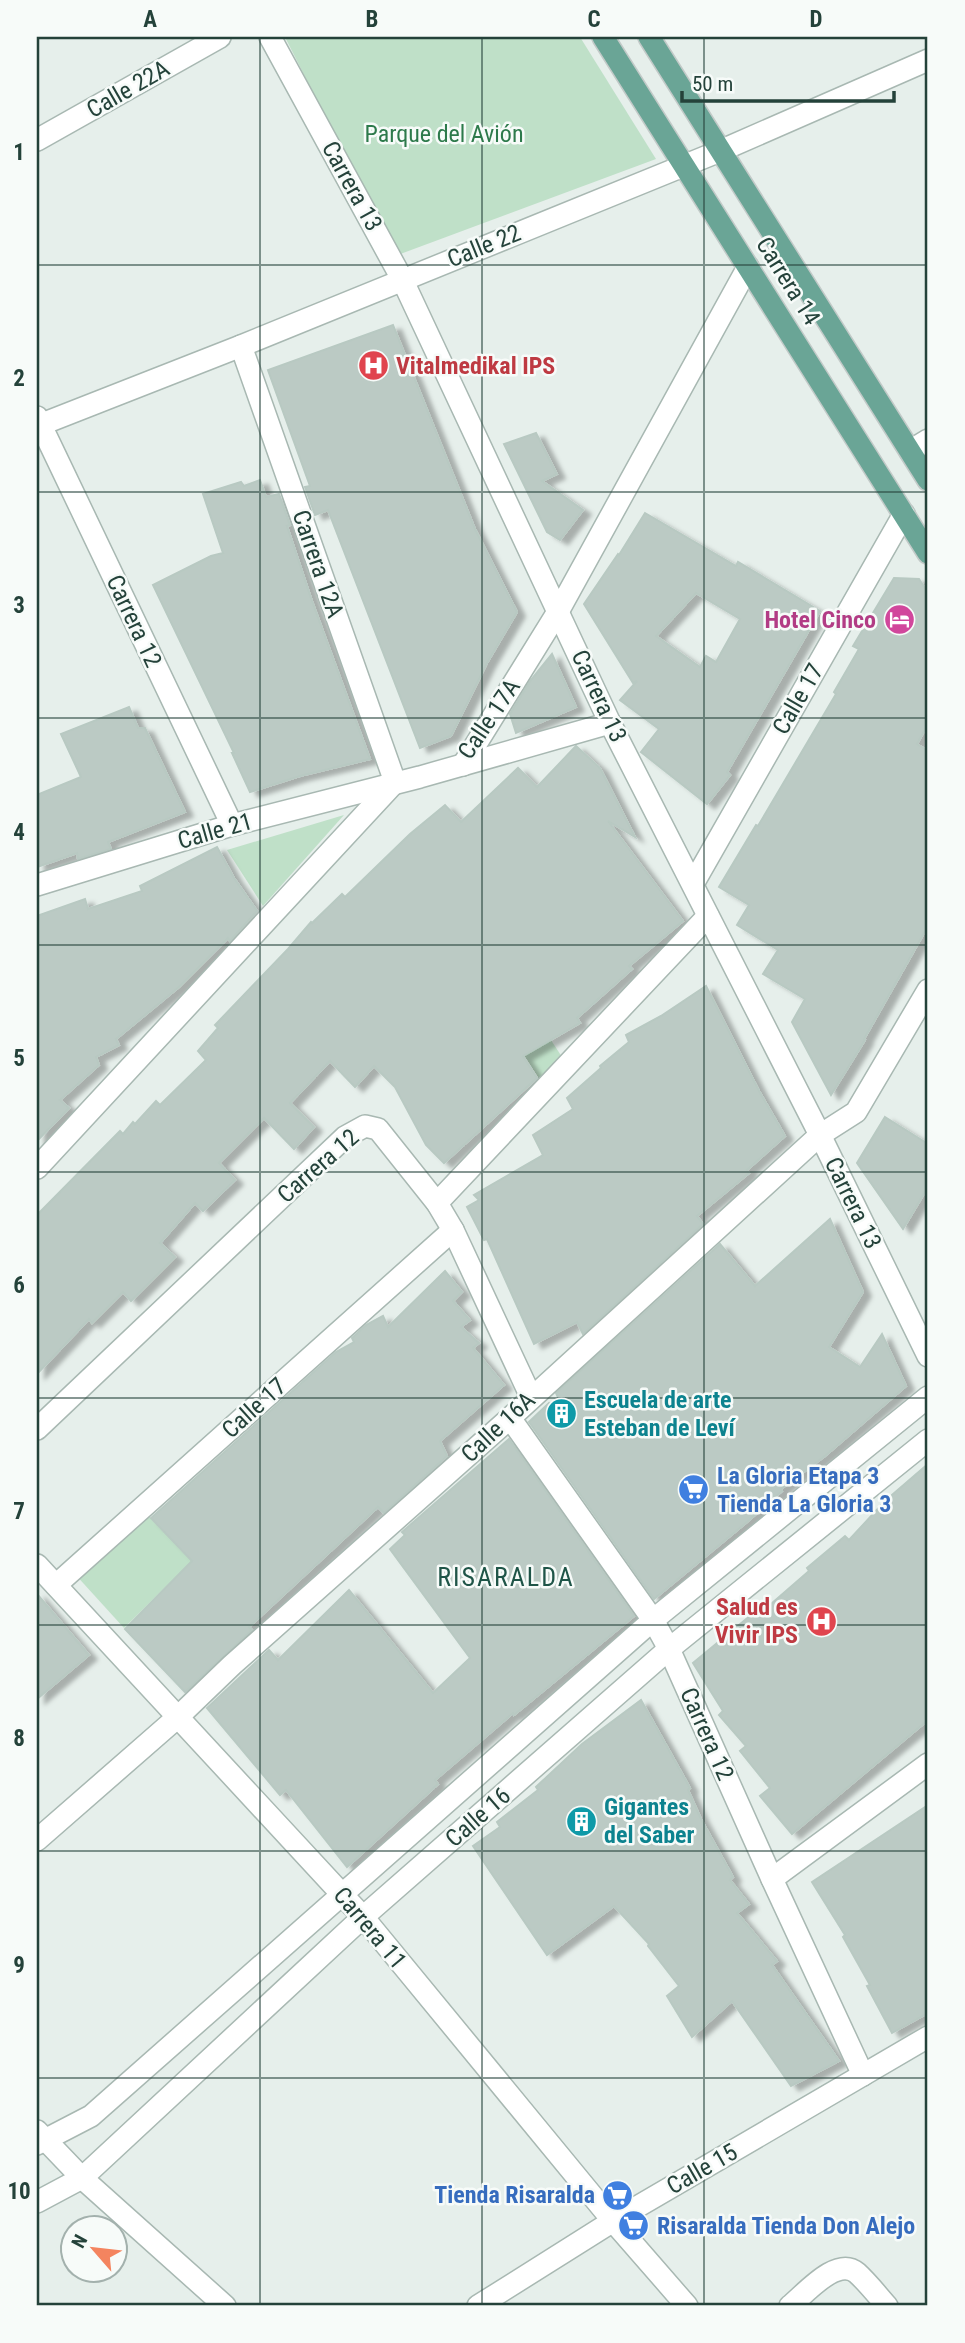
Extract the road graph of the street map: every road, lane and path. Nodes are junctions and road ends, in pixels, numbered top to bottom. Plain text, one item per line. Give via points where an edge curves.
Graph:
1 (219, 37) edge
2 (270, 37) edge
3 (603, 37) edge
4 (649, 37) edge
5 (928, 60) edge
6 (37, 140) edge
7 (720, 151) junction
8 (685, 165) junction
9 (748, 267) junction
10 (402, 279) junction
11 (241, 346) junction
12 (38, 422) edge
13 (928, 440) edge
14 (910, 452) junction
15 (928, 480) edge
16 (904, 514) junction
17 (928, 553) edge
18 (559, 610) junction
19 (610, 723) junction
20 (463, 765) junction
21 (395, 782) junction
22 (232, 825) junction
23 (693, 884) junction
24 (37, 885) edge
25 (708, 916) junction
26 (928, 990) edge
27 (820, 1135) junction
28 (37, 1168) edge
29 (437, 1203) junction
30 (453, 1230) junction
31 (928, 1356) edge
32 (531, 1397) junction
33 (928, 1397) edge
34 (510, 1418) junction
35 (37, 1429) edge
36 (928, 1440) edge
37 (37, 1565) edge
38 (56, 1585) junction
39 (653, 1620) junction
40 (669, 1649) junction
41 (179, 1716) junction
42 (928, 1765) edge
43 (37, 1840) edge
44 (772, 1879) junction
45 (342, 1894) junction
46 (363, 1917) junction
47 (928, 2037) edge
48 (863, 2075) junction
49 (40, 2138) edge
50 (82, 2178) junction
51 (37, 2202) edge
52 (613, 2221) junction
53 (225, 2306) edge
54 (478, 2306) edge
55 (687, 2306) edge
56 (790, 2306) edge
57 (887, 2306) edge

1 - 6 street, Calle 22A
2 - 10 street, Carrera 13
3 - 8 main road, Carrera 14
4 - 7 main road, Carrera 14
5 - 7 street, Calle 22
7 - 8 street, Calle 22
7 - 14 main road, Carrera 14
8 - 9 main road, Carrera 14
8 - 10 street, Calle 22
9 - 16 main road, Carrera 14
9 - 18 street, Calle 17A
10 - 11 street, Calle 22
10 - 18 street, Carrera 13
11 - 12 street, Calle 22
11 - 21 street, Carrera 12A
12 - 22 street, Carrera 12
13 - 14 street
14 - 15 main road, Carrera 14
16 - 17 main road, Carrera 14
16 - 23 street, Calle 17
18 - 19 street, Carrera 13
18 - 20 street, Calle 17A
19 - 20 street
19 - 23 street, Carrera 13
20 - 21 street, Calle 17A
21 - 22 street, Calle 21
21 - 28 street
22 - 24 street, Calle 21
23 - 25 street, Carrera 13
25 - 27 street, Carrera 13
25 - 29 street
26 - 27 street, Calle 16A via 856,1112
27 - 31 street, Carrera 13
27 - 32 street, Calle 16A
29 - 30 street, Carrera 12
29 - 35 street, Carrera 12 via 377,1129 365,1126 345,1137
30 - 32 street, Carrera 12
30 - 38 street, Calle 17
32 - 34 street, Calle 16A
33 - 39 street, Calle 16
34 - 39 street, Carrera 12
34 - 41 street, Calle 16A
36 - 40 street, Calle 16
37 - 38 street, Carrera 11
38 - 41 street, Carrera 11
39 - 40 street, Carrera 12
39 - 45 street, Calle 16
40 - 44 street, Carrera 12
40 - 46 street, Calle 16
41 - 43 street, Calle 16A
41 - 45 street, Carrera 11
42 - 44 street
44 - 48 street, Carrera 12
45 - 46 street, Carrera 11
45 - 49 street, Calle 16 via 91,2116
46 - 50 street, Calle 16
46 - 52 street, Carrera 11
47 - 48 street, Calle 15
48 - 52 street, Calle 15
49 - 50 street
50 - 51 street, Calle 16
50 - 53 street
52 - 54 street, Calle 15
52 - 55 street, Carrera 11
56 - 57 street via 835,2269 846,2267

